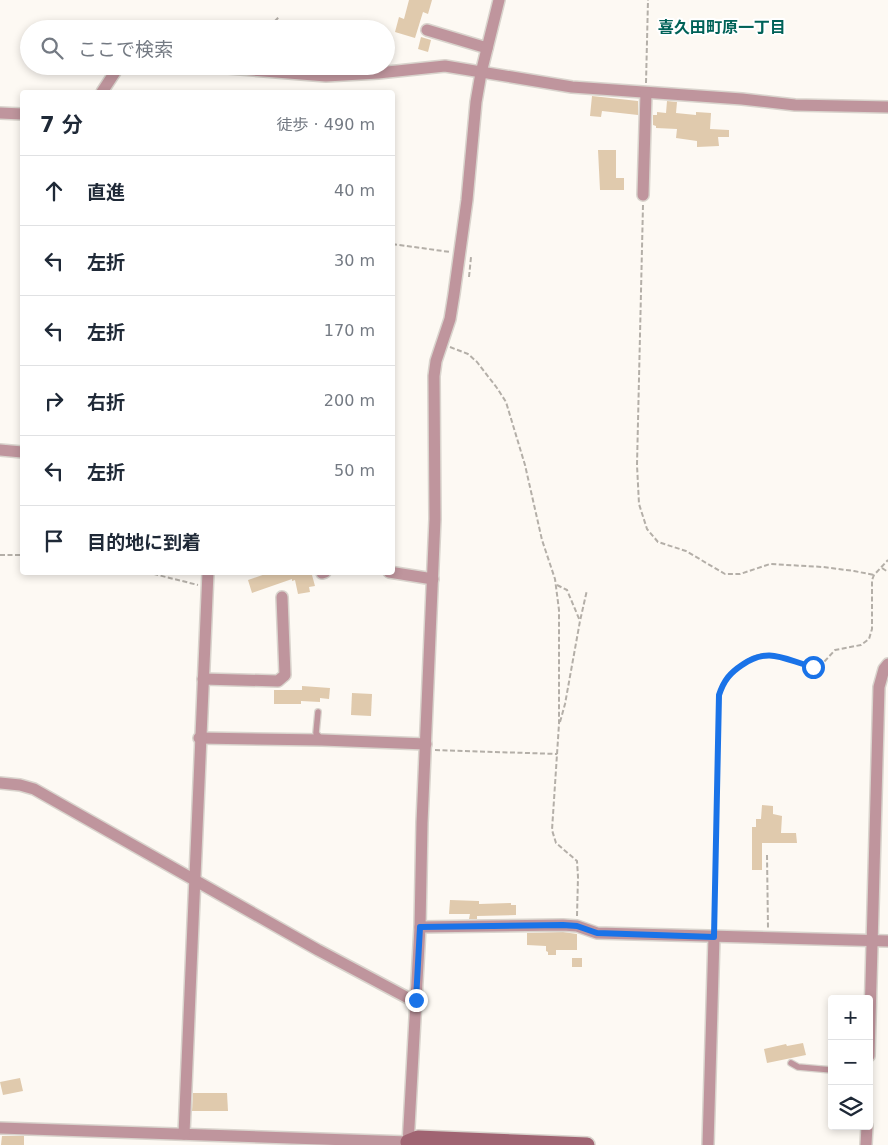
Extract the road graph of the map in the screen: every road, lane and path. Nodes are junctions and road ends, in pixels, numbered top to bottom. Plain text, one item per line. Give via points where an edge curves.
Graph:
1 (499, 0) edge
2 (648, 0) edge
3 (279, 17) dead end
4 (276, 20) edge
5 (427, 30) dead end
6 (487, 48) junction
7 (395, 71) edge
8 (480, 72) junction
9 (113, 75) edge
10 (314, 75) edge
11 (343, 75) edge
12 (103, 90) edge
13 (646, 93) junction
14 (888, 107) edge
15 (0, 113) edge
16 (20, 114) edge
17 (643, 195) joint
18 (395, 244) edge
19 (460, 254) junction
20 (441, 346) junction
21 (0, 450) edge
22 (20, 452) edge
23 (0, 555) edge
24 (20, 555) edge
25 (888, 560) edge
26 (881, 568) junction
27 (888, 572) edge
28 (395, 573) edge
29 (158, 575) edge
30 (208, 575) edge
31 (874, 575) junction
32 (433, 578) junction
33 (556, 584) junction
34 (207, 587) junction
35 (587, 590) dead end
36 (282, 597) dead end
37 (580, 621) junction
38 (888, 664) edge
39 (203, 679) junction
40 (318, 712) dead end
41 (559, 724) junction
42 (200, 738) junction
43 (322, 740) junction
44 (426, 747) junction
45 (557, 754) junction
46 (0, 783) edge
47 (767, 854) dead end
48 (194, 880) junction
49 (577, 926) junction
50 (420, 927) junction
51 (714, 937) junction
52 (768, 938) junction
53 (874, 940) junction
54 (888, 941) edge
55 (416, 1000) junction
56 (870, 1040) edge
57 (791, 1063) dead end
58 (828, 1070) edge
59 (0, 1128) edge
60 (867, 1130) edge
61 (185, 1138) edge
62 (408, 1143) edge
63 (499, 1143) edge
64 (587, 1145) edge
65 (708, 1145) edge
66 (866, 1145) edge

1 - 6 street
2 - 13 path
3 - 4 path
5 - 6 street
6 - 8 street
7 - 8 street via 437,66
8 - 13 street via 572,87
8 - 19 street
9 - 12 street
10 - 11 street
13 - 14 street via 796,105
13 - 17 street
15 - 16 street
17 - 31 path via 637,465 639,504 647,529 658,542 686,551 724,574 740,574 770,564 854,570
18 - 19 path
19 - 20 street via 450,319
20 - 32 street via 434,376
20 - 33 path via 468,354 506,402
21 - 22 street
23 - 24 path
25 - 26 path
26 - 27 path
26 - 31 path
28 - 32 street
29 - 34 path
30 - 34 street
31 - 51 path via 872,630 869,639 861,645 836,650 824,662 813,667 762,654 731,672 724,681 719,695
32 - 44 street
33 - 37 path via 567,590
33 - 41 path
34 - 39 street
35 - 37 path
36 - 39 street via 285,675 278,681
37 - 41 path
38 - 53 street via 879,687
39 - 42 street
40 - 43 lane via 316,733
41 - 45 path
42 - 43 street
42 - 48 street
43 - 44 street
44 - 45 path
44 - 50 street
45 - 49 path via 552,830 556,843 577,861
46 - 48 street via 34,788
47 - 52 path
48 - 55 street
48 - 61 street
49 - 50 street
49 - 51 street via 597,933
50 - 55 street
51 - 52 street
51 - 65 street
52 - 53 street
53 - 54 street
53 - 56 street
55 - 62 street
57 - 58 lane via 798,1068
59 - 61 street
60 - 66 street
61 - 62 street
62 - 63 street via 418,1138
63 - 64 street

